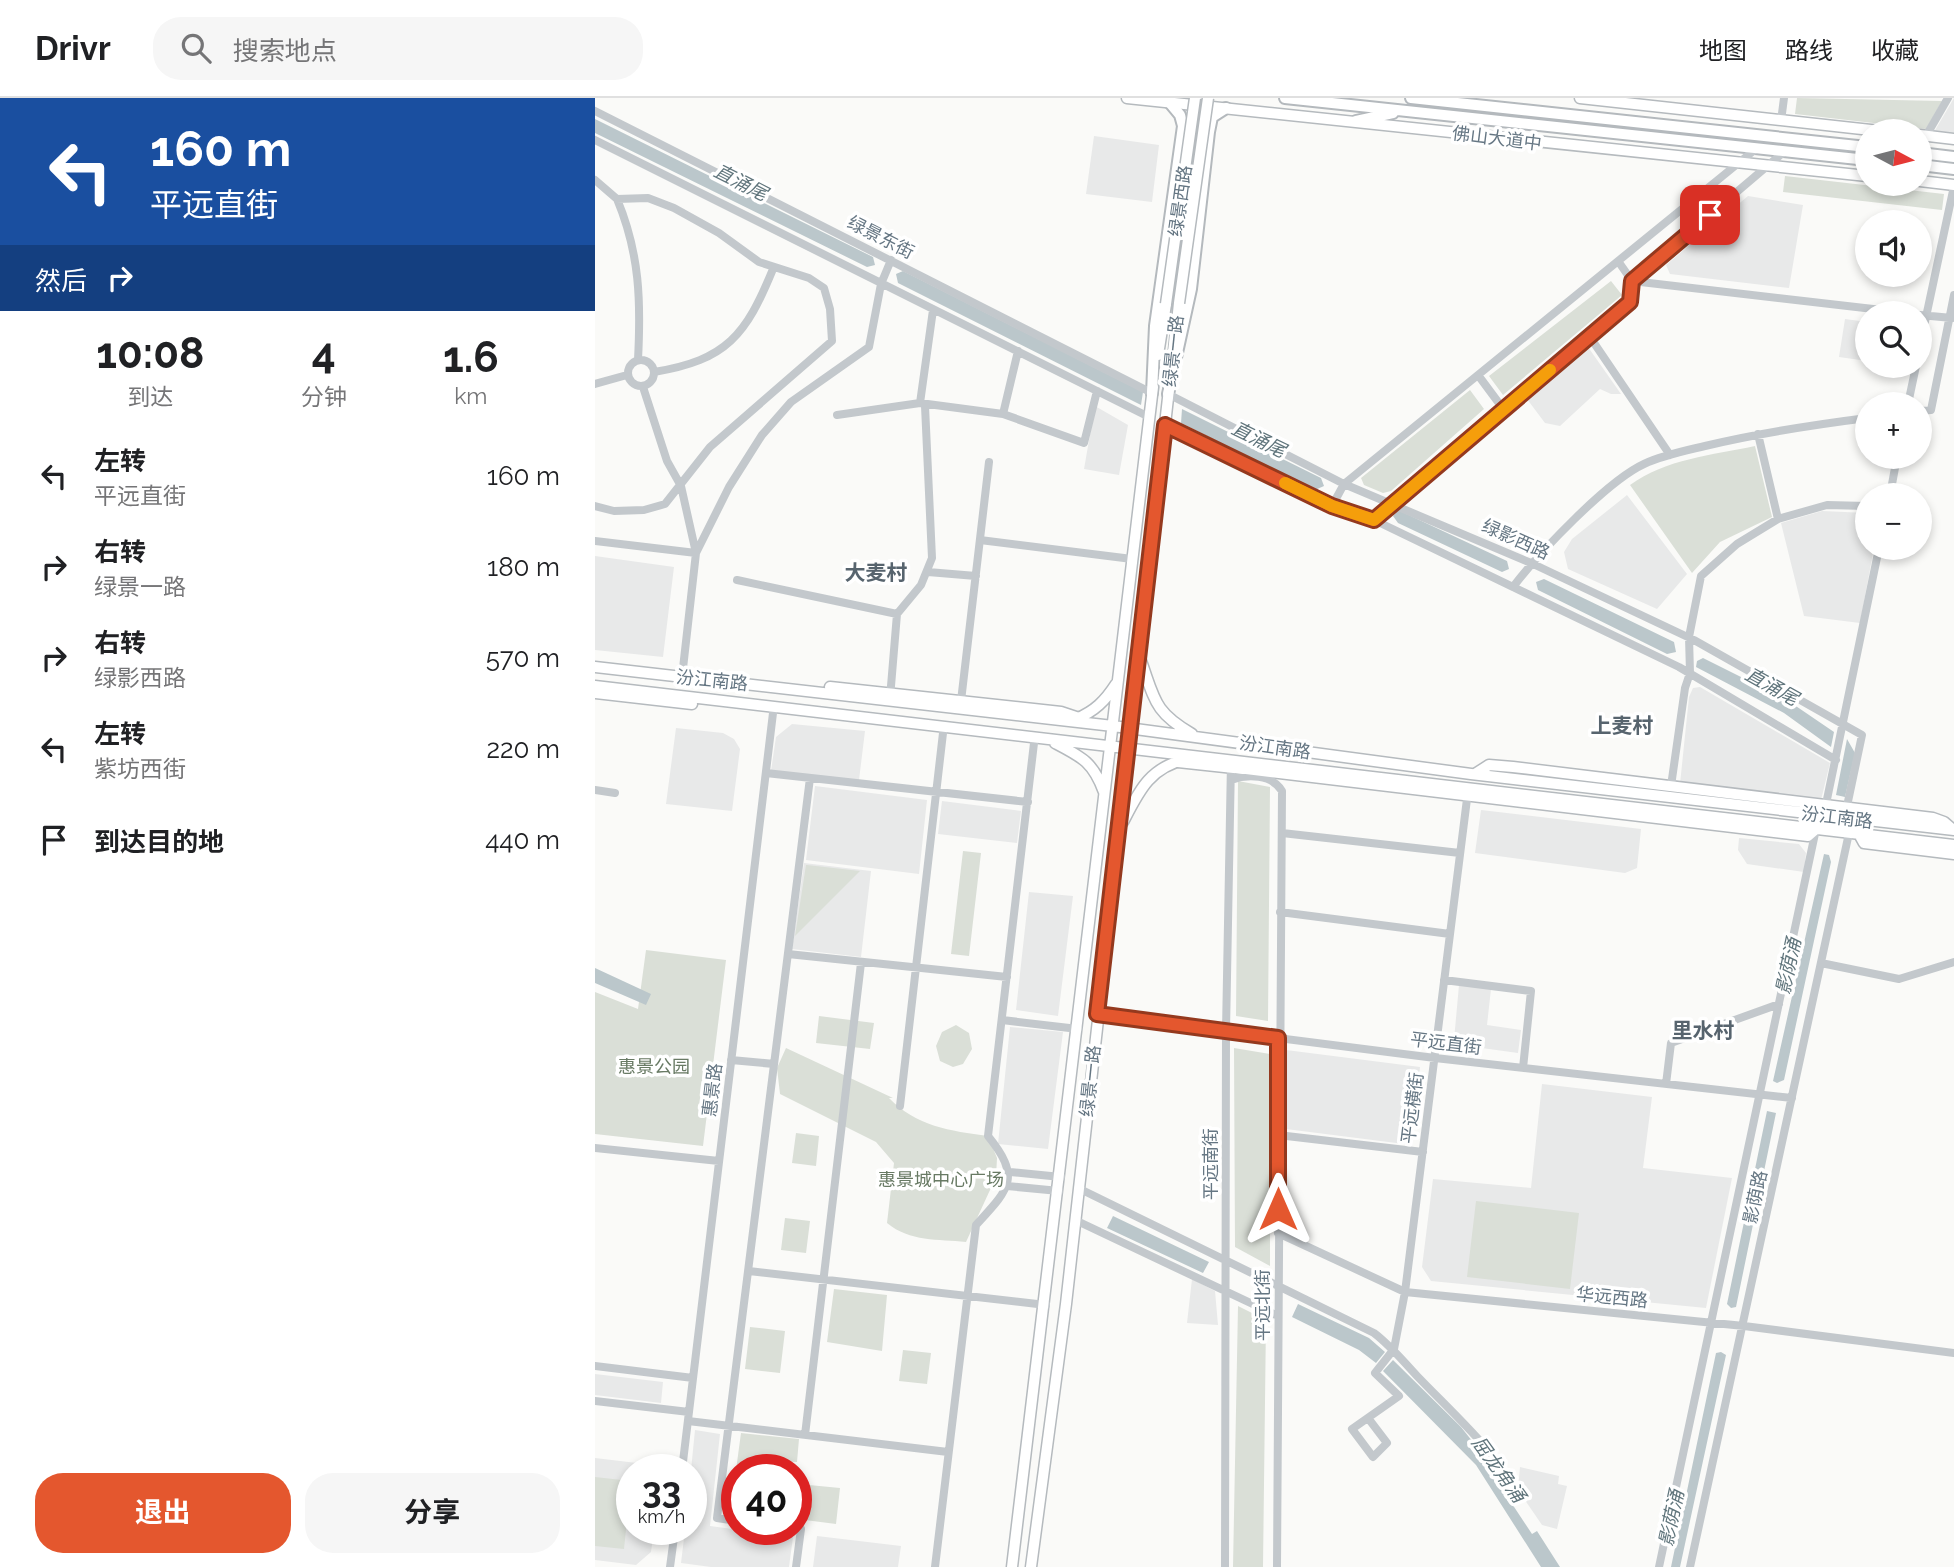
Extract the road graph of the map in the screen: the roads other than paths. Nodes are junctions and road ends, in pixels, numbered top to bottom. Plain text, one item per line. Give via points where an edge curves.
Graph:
1 (1127, 98) edge
2 (1195, 98) edge
3 (1208, 98) edge
4 (1285, 98) edge
5 (1411, 98) edge
6 (1580, 98) edge
7 (1784, 98) edge
8 (1948, 98) edge
9 (1170, 103) junction
10 (1226, 108) junction
11 (595, 111) edge
12 (1403, 111) junction
13 (1356, 121) junction
14 (1781, 121) junction
15 (1932, 122) edge
16 (1855, 128) edge
17 (1932, 137) edge
18 (1954, 139) edge
19 (595, 140) edge
20 (1855, 146) edge
21 (1757, 148) junction
22 (1785, 152) junction
23 (1932, 154) edge
24 (1954, 156) edge
25 (1855, 159) edge
26 (1740, 162) junction
27 (1769, 166) junction
28 (1932, 166) edge
29 (1954, 169) edge
30 (1855, 175) edge
31 (595, 180) edge
32 (1932, 183) edge
33 (1954, 186) edge
34 (617, 199) junction
35 (891, 260) junction
36 (1618, 261) junction
37 (773, 268) junction
38 (1632, 281) junction
39 (881, 284) junction
40 (1954, 295) edge
41 (1926, 301) edge
42 (1179, 303) joint
43 (1166, 304) joint
44 (1855, 307) edge
45 (933, 310) junction
46 (1932, 316) edge
47 (1952, 318) edge
48 (1590, 337) junction
49 (1018, 351) junction
50 (638, 360) junction
51 (654, 372) junction
52 (627, 375) junction
53 (1478, 375) junction
54 (595, 384) edge
55 (643, 387) junction
56 (1097, 391) junction
57 (1152, 393) junction
58 (1168, 394) junction
59 (922, 405) junction
60 (1932, 406) edge
61 (1504, 410) junction
62 (1003, 414) junction
63 (837, 415) dead end
64 (1149, 417) junction
65 (1855, 420) edge
66 (1165, 425) junction
67 (1758, 434) junction
68 (1670, 455) junction
69 (989, 462) dead end
70 (1344, 484) junction
71 (681, 486) junction
72 (1393, 504) junction
73 (595, 506) edge
74 (1332, 506) junction
75 (1855, 506) edge
76 (1778, 519) junction
77 (1374, 520) junction
78 (980, 540) junction
79 (595, 541) edge
80 (696, 553) junction
81 (1132, 559) junction
82 (1877, 560) edge
83 (1531, 563) junction
84 (928, 572) junction
85 (976, 576) junction
86 (737, 580) dead end
87 (1513, 587) junction
88 (897, 614) junction
89 (1689, 637) junction
90 (1140, 657) junction
91 (595, 661) edge
92 (595, 667) edge
93 (1690, 673) junction
94 (683, 674) junction
95 (1118, 680) junction
96 (595, 686) edge
97 (595, 693) edge
98 (890, 697) junction
99 (961, 701) junction
100 (773, 713) junction
101 (1075, 719) junction
102 (898, 724) junction
103 (1845, 724) junction
104 (1113, 726) junction
105 (1132, 728) junction
106 (943, 733) junction
107 (1199, 737) junction
108 (1049, 739) junction
109 (1034, 743) junction
110 (1061, 746) junction
111 (1110, 749) junction
112 (1129, 750) junction
113 (1196, 757) junction
114 (1836, 760) junction
115 (1174, 762) junction
116 (1231, 765) junction
117 (766, 773) junction
118 (1282, 774) junction
119 (810, 778) junction
120 (1231, 780) junction
121 (595, 790) edge
122 (1282, 791) junction
123 (1468, 791) junction
124 (937, 792) junction
125 (1671, 792) junction
126 (615, 793) dead end
127 (1105, 793) junction
128 (1028, 802) junction
129 (1825, 812) junction
130 (1845, 814) junction
131 (1119, 828) junction
132 (1819, 829) junction
133 (1953, 830) edge
134 (1282, 833) junction
135 (1850, 833) junction
136 (1954, 845) edge
137 (1460, 853) junction
138 (1954, 854) edge
139 (1280, 912) junction
140 (1450, 934) junction
141 (788, 954) junction
142 (1821, 962) junction
143 (1954, 962) edge
144 (861, 963) junction
145 (918, 968) junction
146 (1007, 977) junction
147 (1444, 980) junction
148 (1779, 1004) junction
149 (1097, 1014) junction
150 (1002, 1020) junction
151 (1078, 1029) junction
152 (1226, 1031) junction
153 (1278, 1038) junction
154 (1435, 1058) junction
155 (731, 1060) junction
156 (774, 1064) junction
157 (1523, 1068) junction
158 (1666, 1084) junction
159 (1763, 1095) junction
160 (1789, 1097) junction
161 (900, 1106) dead end
162 (1278, 1135) junction
163 (595, 1148) edge
164 (1423, 1152) junction
165 (719, 1161) junction
166 (1010, 1172) junction
167 (1061, 1177) junction
168 (1007, 1186) junction
169 (1078, 1188) junction
170 (1059, 1191) junction
171 (1075, 1220) junction
172 (1278, 1233) junction
173 (1226, 1260) junction
174 (749, 1271) junction
175 (825, 1281) junction
176 (1278, 1285) junction
177 (1226, 1292) junction
178 (1405, 1292) junction
179 (967, 1297) junction
180 (1046, 1305) junction
181 (1278, 1316) junction
182 (1711, 1323) junction
183 (1744, 1326) junction
184 (1954, 1343) edge
185 (1394, 1349) junction
186 (1953, 1353) edge
187 (595, 1366) edge
188 (693, 1378) junction
189 (595, 1401) edge
190 (688, 1417) junction
191 (1368, 1418) junction
192 (730, 1426) junction
193 (805, 1434) junction
194 (948, 1452) junction
195 (684, 1454) edge
196 (726, 1454) edge
197 (1494, 1457) dead end
198 (721, 1490) edge
199 (721, 1519) edge
200 (673, 1545) edge
201 (799, 1545) edge
202 (670, 1567) edge
203 (796, 1567) edge
204 (935, 1567) edge
205 (1012, 1567) edge
206 (1031, 1567) edge
207 (1225, 1567) edge
208 (1277, 1567) edge
209 (1659, 1567) edge
210 (1690, 1567) edge

1 - 9 main road, 佛山大道中
2 - 43 main road, 绿景西路, bridge
3 - 42 main road, 绿景西路, bridge
4 - 12 highway, 佛山大道中
5 - 20 highway, 佛山大道中
6 - 14 main road
7 - 14 street
8 - 15 street
9 - 10 main road, 佛山大道中
9 - 57 highway via 1183,126 1155,326
10 - 13 main road, 佛山大道中
10 - 58 highway via 1212,117 1191,289
11 - 35 street, 绿景东街
12 - 13 highway
12 - 21 highway, 佛山大道中
13 - 26 main road, 佛山大道中
14 - 16 main road
17 - 18 main road
19 - 39 street
21 - 22 highway, 佛山大道中
21 - 26 street
22 - 25 highway, 佛山大道中
22 - 27 street
23 - 24 highway
26 - 27 main road, 佛山大道中
26 - 36 street
27 - 30 main road, 佛山大道中
27 - 38 street
28 - 29 highway
31 - 34 street
32 - 33 main road
33 - 41 street
34 - 37 street via 647,198 674,208
34 - 50 street via 638,263
35 - 39 street
35 - 57 street, 绿景东街
36 - 38 street
36 - 53 street
37 - 51 street via 736,338 715,356 684,368
37 - 71 street via 809,278 824,289 832,341 710,447
38 - 44 street
38 - 48 street via 1630,302
39 - 45 street
39 - 80 street via 869,347 791,402 762,435
40 - 47 street
42 - 58 main road, 绿景一路
43 - 57 main road, 绿景一路
45 - 49 street
45 - 59 street
46 - 47 street
47 - 60 street
48 - 61 street
48 - 68 street
49 - 56 street
49 - 62 street
50 - 51 street via 647,361
50 - 52 street
51 - 55 street via 651,383
52 - 54 street
52 - 55 street via 633,385
53 - 61 street
53 - 70 street
55 - 71 street via 667,461
56 - 62 street via 1084,443
56 - 64 street
57 - 64 main road, 绿景一路
58 - 66 main road, 绿景一路
58 - 70 street, 绿影西路
59 - 62 street
59 - 63 street
59 - 84 street via 931,537
61 - 72 street
64 - 81 main road, 绿景一路
65 - 67 street
66 - 74 street
66 - 90 main road, 绿景一路
67 - 68 street
67 - 76 street
68 - 83 street via 1622,477
69 - 78 street
70 - 72 street, 绿影西路
70 - 74 street
71 - 73 street via 665,504 644,510 614,512
71 - 80 street
72 - 77 street
72 - 83 street, 绿影西路
74 - 77 street
75 - 76 street via 1827,505
76 - 89 street via 1737,544 1701,576
77 - 87 street
78 - 81 street
78 - 85 street
79 - 80 street
80 - 94 street
81 - 95 main road, 绿景一路
82 - 103 street
83 - 87 street
83 - 89 street, 绿影西路
84 - 85 street
84 - 88 street
85 - 99 street
86 - 88 street
87 - 93 street
88 - 98 street
89 - 93 street
89 - 103 street, 绿影西路
90 - 105 main road, 绿景一路
90 - 107 main road via 1157,706 1168,720
91 - 94 main road
92 - 94 main road, 汾江南路
93 - 114 street
93 - 125 street
94 - 98 main road, 汾江南路
95 - 101 main road via 1104,701
95 - 104 main road, 绿景一路
96 - 102 main road, 汾江南路
97 - 100 main road
98 - 99 main road
98 - 101 main road, 汾江南路
99 - 101 main road via 1061,712
100 - 102 main road
100 - 117 street, 惠景路
101 - 104 main road, 汾江南路
102 - 106 main road
102 - 108 main road, 汾江南路
103 - 114 street
103 - 130 street via 1862,735
104 - 105 main road, 汾江南路
104 - 111 main road, 绿景一路
105 - 107 main road, 汾江南路
105 - 112 main road, 绿景一路
106 - 109 main road
106 - 124 street
107 - 125 main road, 汾江南路 via 1475,774 1512,773
108 - 110 main road
108 - 111 main road, 汾江南路
109 - 110 main road
109 - 128 street
110 - 127 main road via 1096,770
111 - 112 main road, 汾江南路
111 - 127 main road, 绿景一路
112 - 113 main road, 汾江南路
112 - 131 main road, 绿景一路
113 - 115 main road
113 - 116 main road, 汾江南路
114 - 129 street
115 - 116 main road
115 - 131 main road via 1163,766 1141,788
116 - 118 main road
116 - 120 street, 平远南街
116 - 123 main road, 汾江南路
117 - 119 street
117 - 155 street, 惠景路
118 - 122 street, 平远北街
118 - 123 main road
119 - 124 street
119 - 141 street
120 - 122 street via 1267,778
120 - 152 street, 平远南街
121 - 126 street
122 - 134 street, 平远北街
123 - 132 main road, 汾江南路
123 - 137 street, 平远横街
124 - 128 street
124 - 145 street
125 - 129 main road, 汾江南路
127 - 151 main road, 绿景一路
128 - 146 street
129 - 130 main road, 汾江南路
130 - 133 main road, 汾江南路
131 - 149 main road, 绿景一路
132 - 135 main road, 汾江南路
132 - 148 street, 影荫路
134 - 137 street
134 - 139 street, 平远北街
135 - 136 main road, 汾江南路
135 - 138 main road via 1864,843
135 - 142 street, 影荫路
137 - 140 street, 平远横街
139 - 140 street
139 - 153 street, 平远北街
140 - 147 street, 平远横街
141 - 144 street
141 - 156 street
142 - 143 street via 1899,979
142 - 160 street, 影荫路
144 - 145 street
144 - 175 street
145 - 146 street
145 - 161 street
146 - 150 street
147 - 154 street, 平远横街
147 - 157 street via 1531,992
148 - 158 street via 1671,1043
148 - 159 street, 影荫路
149 - 152 street, 平远直街
149 - 169 main road, 绿景一路
150 - 151 street
150 - 166 street via 988,1136
151 - 167 main road, 绿景一路
152 - 153 street, 平远直街
152 - 173 street, 平远南街
153 - 154 street, 平远直街
153 - 162 street, 平远北街
154 - 157 street, 平远直街
154 - 164 street, 平远横街
155 - 156 street
155 - 165 street, 惠景路
156 - 174 street
157 - 158 street, 平远直街
158 - 159 street, 平远直街
159 - 160 street, 平远直街
159 - 182 street, 影荫路
160 - 183 street, 影荫路
162 - 164 street
162 - 172 street, 平远北街
163 - 165 street
164 - 178 street, 平远横街
165 - 188 street, 惠景路
166 - 167 street
166 - 168 street
167 - 170 main road, 绿景一路
168 - 170 street
168 - 179 street via 976,1225
169 - 171 main road, 绿景一路
169 - 173 street
170 - 180 main road, 绿景一路
171 - 177 street
171 - 206 main road, 绿景一路
172 - 176 street, 平远北街
172 - 178 street, 华远西路
173 - 176 street
173 - 177 street, 平远南街
174 - 175 street
174 - 192 street
175 - 179 street
175 - 193 street
176 - 181 street, 平远北街
176 - 185 street via 1374,1333
177 - 181 street
177 - 207 street, 平远南街
178 - 182 street, 华远西路
178 - 185 street, 平远横街
179 - 180 street
179 - 194 street
180 - 205 main road, 绿景一路
181 - 208 street, 平远北街
182 - 183 street, 华远西路
182 - 209 street, 影荫路
183 - 186 street, 华远西路
183 - 210 street, 影荫路
184 - 186 street
185 - 191 street, 平远横街 via 1375,1373 1399,1396
185 - 197 street
187 - 188 street
188 - 190 street, 惠景路
189 - 190 street
190 - 192 street
190 - 195 street, 惠景路
191 - 191 street via 1387,1443 1373,1457 1352,1429
192 - 193 street
192 - 196 street
193 - 194 street
194 - 204 street
198 - 199 street via 717,1518
200 - 202 street
201 - 203 street

